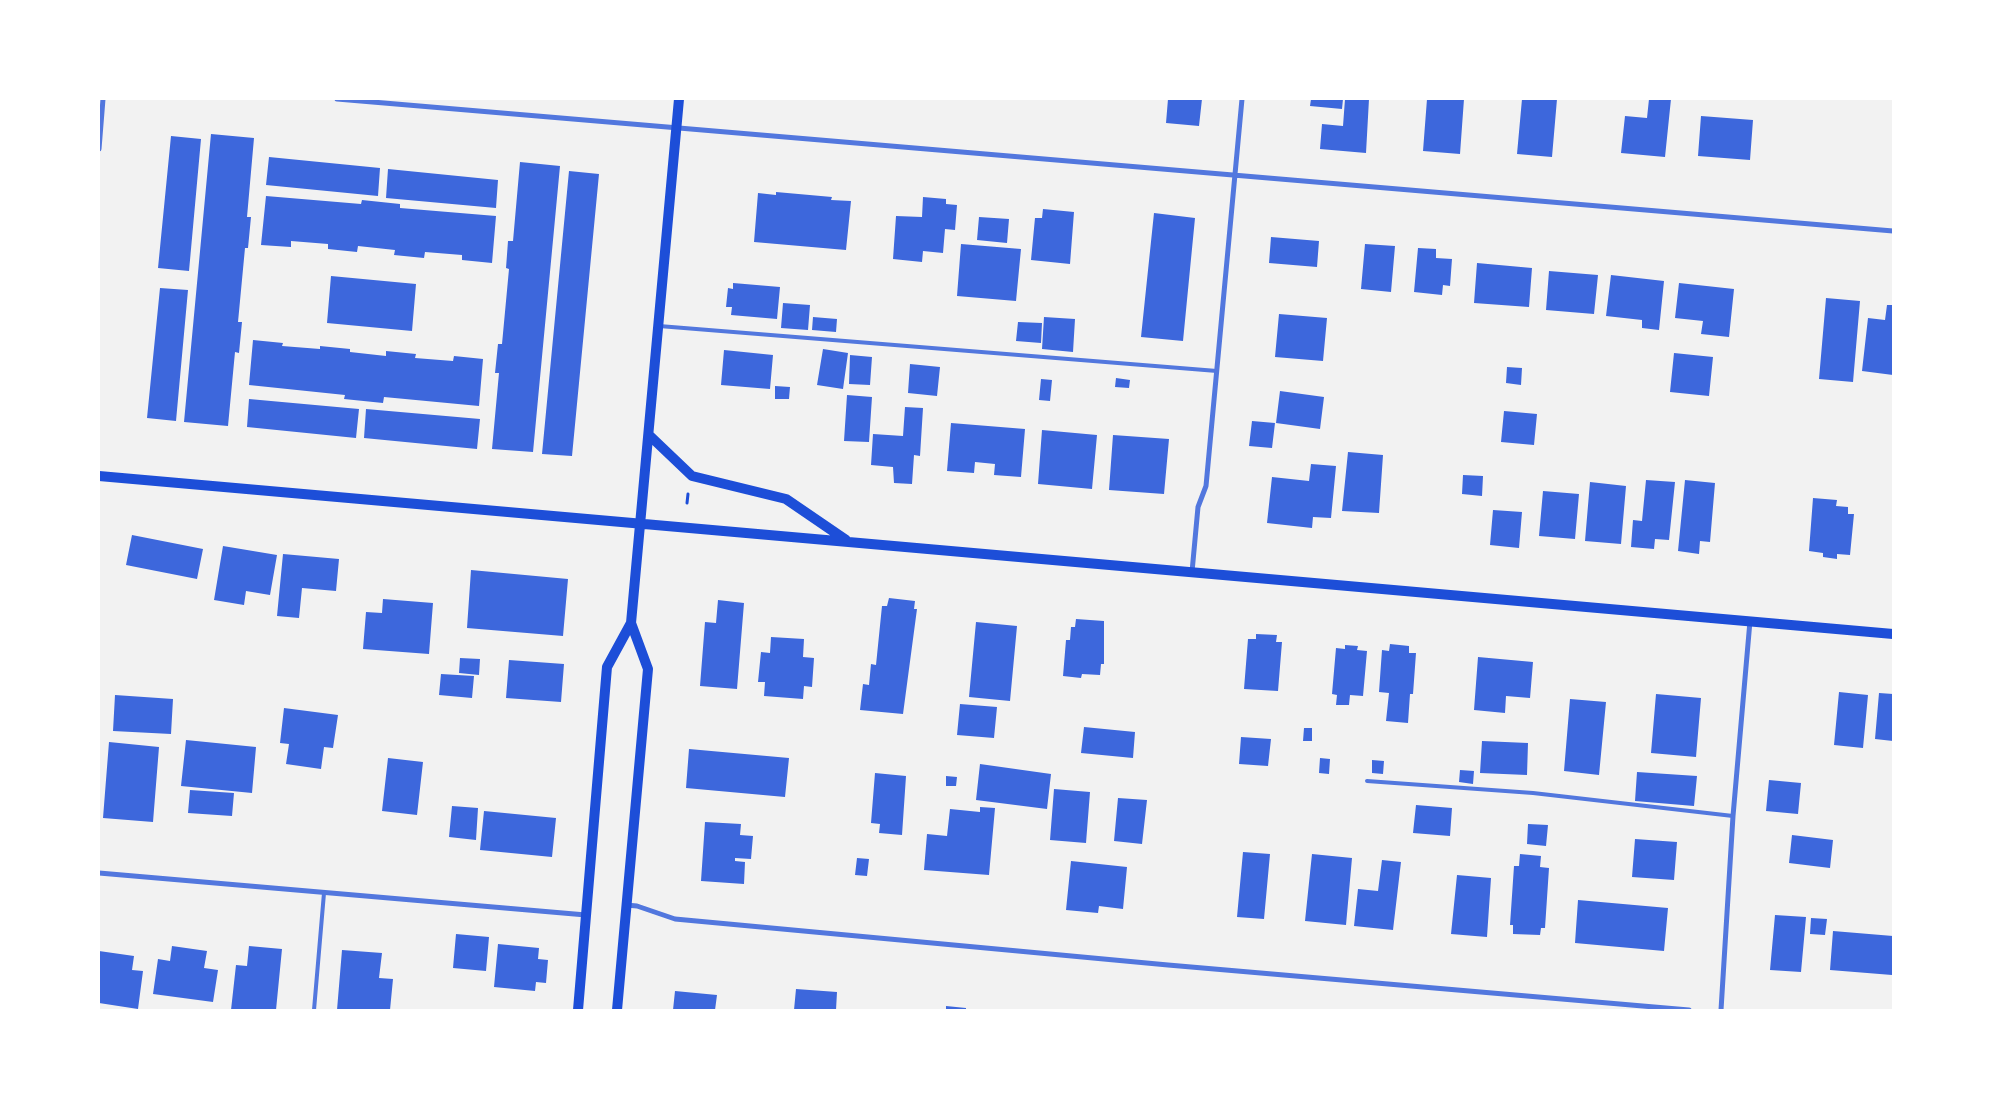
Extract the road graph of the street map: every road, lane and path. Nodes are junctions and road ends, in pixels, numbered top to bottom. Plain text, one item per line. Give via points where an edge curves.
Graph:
1 (103, 99) edge
2 (337, 99) edge
3 (679, 99) edge
4 (1242, 99) edge
5 (676, 129) junction
6 (99, 149) edge
7 (1235, 175) junction
8 (1893, 231) edge
9 (659, 326) junction
10 (1217, 371) junction
11 (649, 435) junction
12 (99, 476) edge
13 (641, 522) junction
14 (847, 541) junction
15 (1192, 572) junction
16 (1750, 622) junction
17 (631, 623) junction
18 (1893, 634) edge
19 (1367, 781) dead end
20 (1733, 816) junction
21 (99, 873) edge
22 (324, 893) junction
23 (626, 905) junction
24 (586, 915) junction
25 (314, 1010) edge
26 (578, 1010) edge
27 (617, 1010) edge
28 (1689, 1010) edge
29 (1721, 1010) edge

1 - 6 street
2 - 5 street
3 - 5 main road
4 - 7 street
5 - 7 street
5 - 9 main road
7 - 8 street
7 - 10 street
9 - 10 lane
9 - 11 main road
10 - 15 street via 1206,486 1198,507
11 - 13 main road
11 - 14 main road via 692,476 786,500
12 - 13 main road
13 - 14 main road
13 - 17 main road
14 - 15 main road
15 - 16 main road
16 - 18 main road
16 - 20 street
17 - 23 main road via 648,669
17 - 24 main road via 607,667
19 - 20 lane via 1533,793
20 - 29 street
21 - 22 street
22 - 24 street
22 - 25 lane
23 - 27 main road
23 - 28 street via 675,919 1168,966
24 - 26 main road

